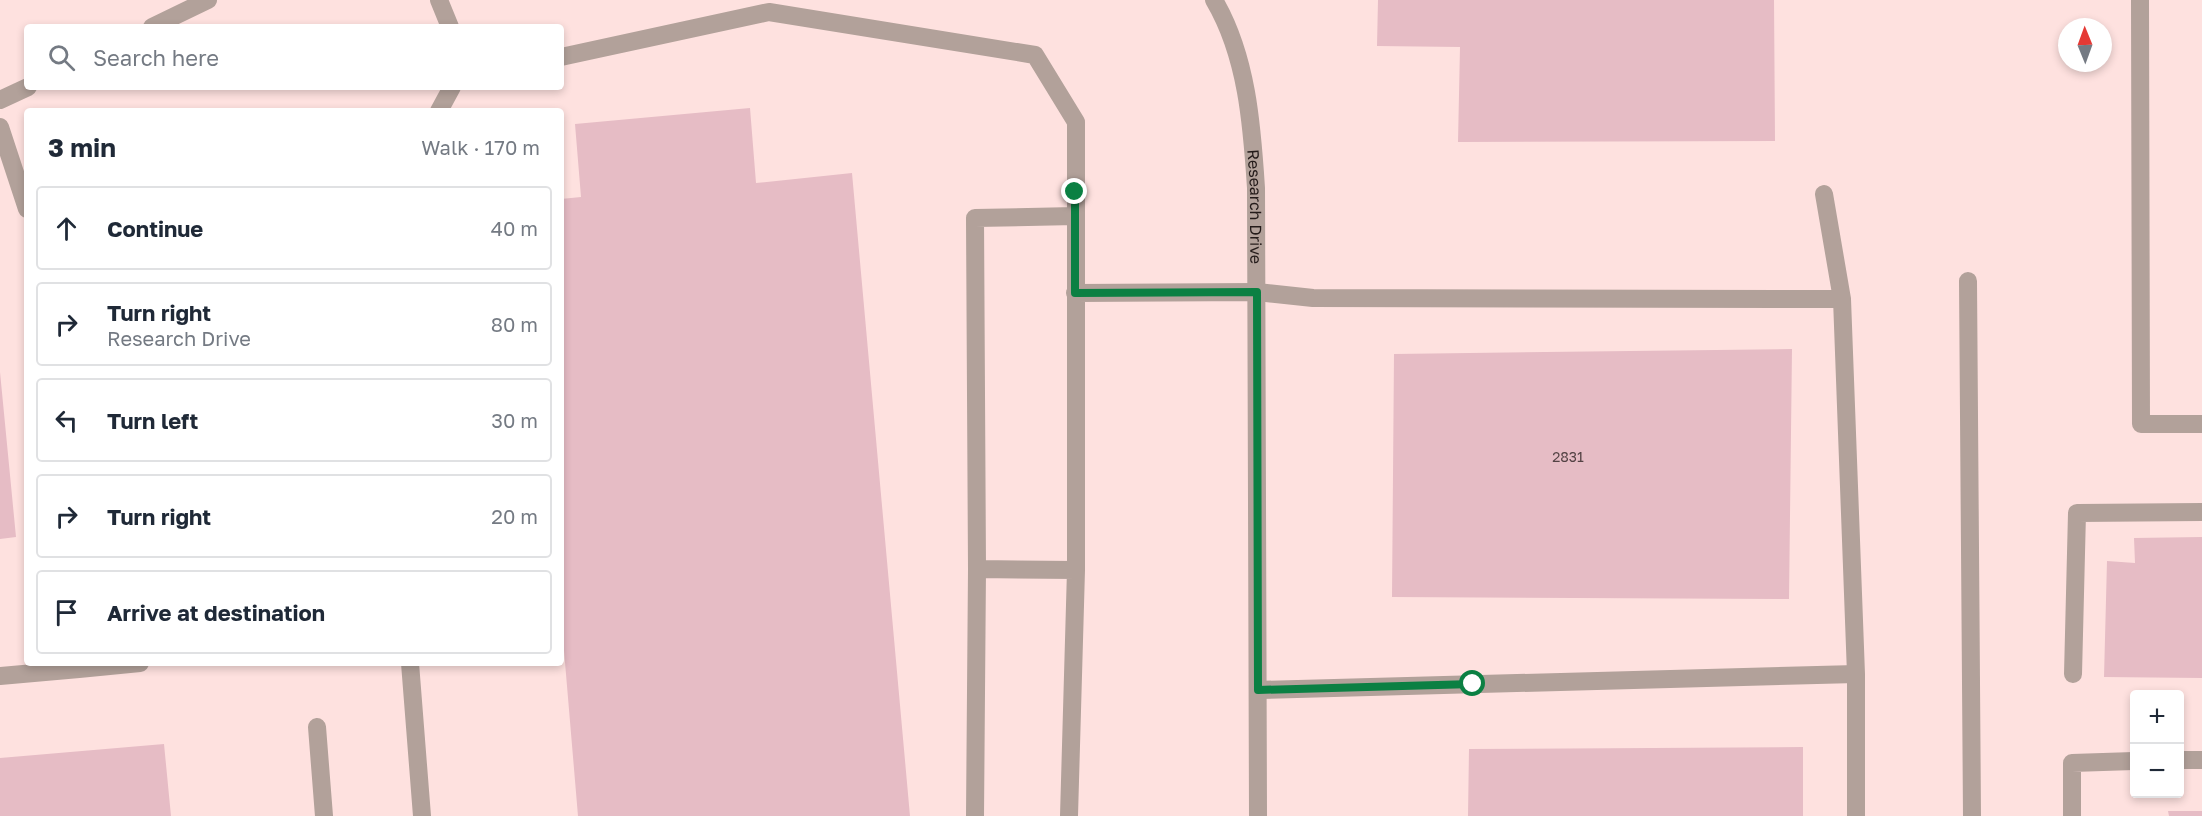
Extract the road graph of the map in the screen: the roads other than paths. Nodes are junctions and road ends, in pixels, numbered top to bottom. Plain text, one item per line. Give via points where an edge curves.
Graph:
1 (208, 0) edge
2 (439, 0) edge
3 (1214, 0) edge
4 (2140, 0) edge
5 (158, 24) edge
6 (449, 24) edge
7 (564, 56) edge
8 (24, 89) edge
9 (450, 90) edge
10 (0, 100) edge
11 (441, 108) edge
12 (0, 127) edge
13 (1824, 194) dead end
14 (24, 200) edge
15 (1075, 216) junction
16 (1968, 281) dead end
17 (1257, 292) junction
18 (1075, 293) junction
19 (1842, 299) junction
20 (2202, 424) edge
21 (2202, 513) edge
22 (977, 569) junction
23 (1076, 570) junction
24 (79, 666) edge
25 (410, 666) edge
26 (1856, 674) junction
27 (2073, 674) dead end
28 (0, 676) edge
29 (1258, 690) junction
30 (317, 727) dead end
31 (2184, 760) edge
32 (2202, 760) edge
33 (2130, 761) edge
34 (324, 816) edge
35 (422, 816) edge
36 (975, 816) edge
37 (1069, 816) edge
38 (1258, 816) edge
39 (1856, 816) edge
40 (1972, 816) edge
41 (2072, 816) edge

1 - 5 street
2 - 6 street
3 - 17 street, Research Drive via 1236,52 1247,96 1256,188
4 - 20 street via 2141,424
7 - 15 street via 769,12 1035,56 1076,122
8 - 10 street
9 - 11 street
12 - 14 street
13 - 19 street
15 - 18 street
15 - 22 street via 975,218
16 - 40 street
17 - 18 street
17 - 19 street via 1313,298
17 - 29 street, Research Drive
18 - 23 street
19 - 26 street
21 - 27 street via 2078,513
22 - 23 street
22 - 36 street
23 - 37 street
24 - 28 street
25 - 35 street
26 - 29 street
26 - 39 street
29 - 38 street, Research Drive
30 - 34 street
31 - 32 street
33 - 41 street via 2072,763

